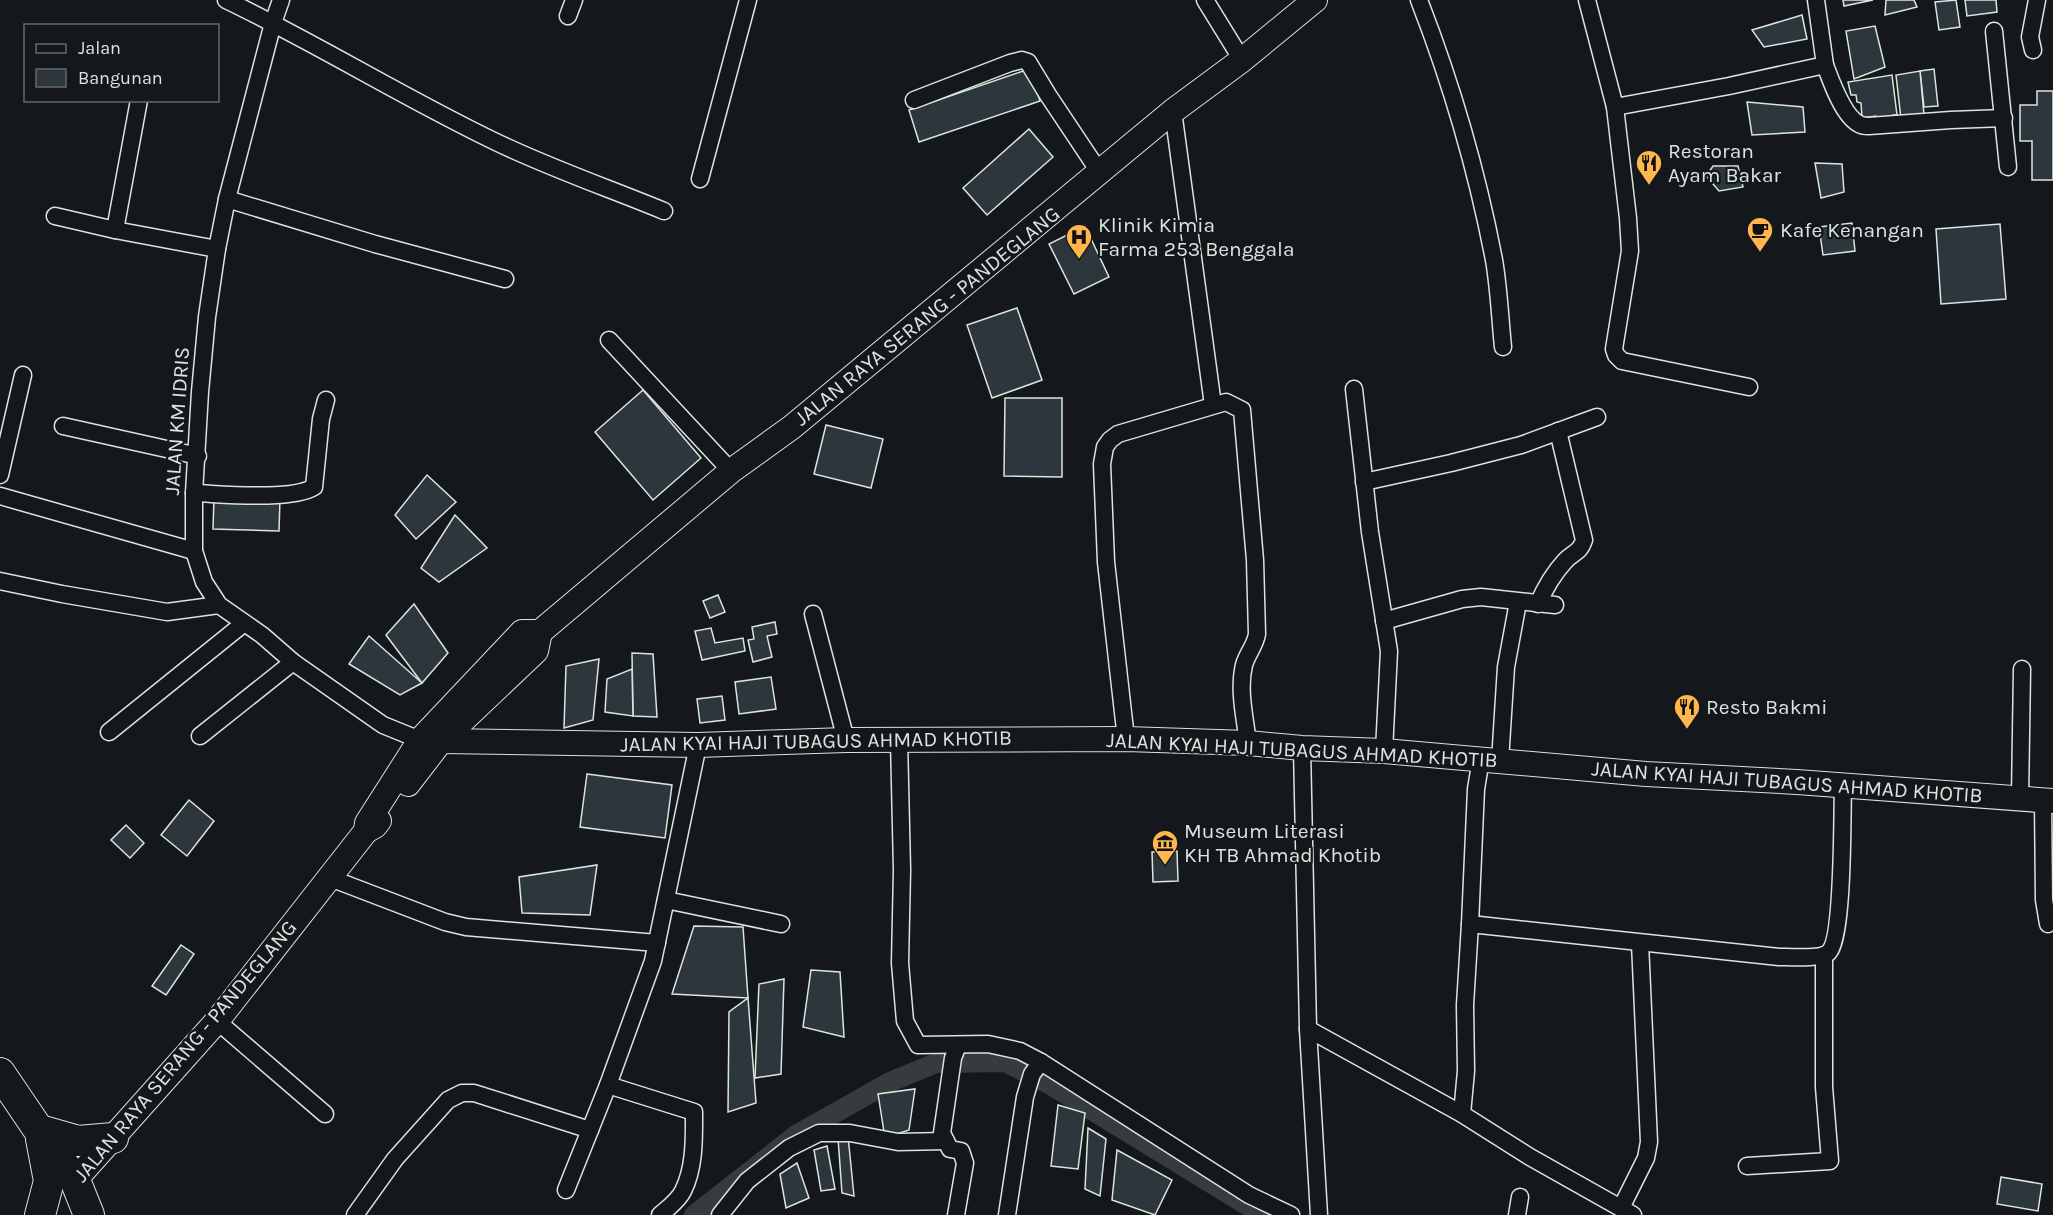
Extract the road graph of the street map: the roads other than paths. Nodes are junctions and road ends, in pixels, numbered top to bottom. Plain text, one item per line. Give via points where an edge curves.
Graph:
1 (226, 0) edge
2 (281, 0) edge
3 (574, 0) edge
4 (748, 0) edge
5 (1205, 0) edge
6 (1315, 0) edge
7 (1419, 0) edge
8 (1587, 0) edge
9 (1816, 0) edge
10 (2037, 0) edge
11 (568, 16) dead end
12 (273, 22) junction
13 (1995, 31) dead end
14 (2033, 50) dead end
15 (1242, 60) junction
16 (1825, 65) junction
17 (914, 100) dead end
18 (139, 102) edge
19 (1615, 107) junction
20 (1173, 111) junction
21 (2004, 118) junction
22 (2008, 167) dead end
23 (1100, 173) junction
24 (700, 179) dead end
25 (227, 199) junction
26 (664, 211) dead end
27 (56, 216) dead end
28 (115, 230) junction
29 (217, 249) junction
30 (506, 279) dead end
31 (609, 340) dead end
32 (1503, 347) dead end
33 (23, 375) dead end
34 (1749, 387) dead end
35 (1354, 389) dead end
36 (326, 400) dead end
37 (1214, 405) junction
38 (1597, 417) dead end
39 (63, 426) dead end
40 (1558, 431) junction
41 (198, 456) junction
42 (731, 471) junction
43 (0, 475) edge
44 (1364, 482) junction
45 (194, 493) junction
46 (0, 496) edge
47 (194, 551) junction
48 (0, 581) edge
49 (1518, 602) junction
50 (219, 605) junction
51 (813, 614) dead end
52 (1384, 621) junction
53 (243, 624) junction
54 (293, 663) junction
55 (2022, 669) dead end
56 (109, 732) dead end
57 (200, 736) dead end
58 (1126, 739) junction
59 (430, 740) junction
60 (846, 740) junction
61 (899, 740) junction
62 (1248, 743) junction
63 (698, 745) junction
64 (1302, 748) junction
65 (1384, 751) junction
66 (1490, 760) junction
67 (1843, 785) junction
68 (2039, 799) edge
69 (330, 878) junction
70 (666, 900) junction
71 (780, 924) dead end
72 (1470, 924) junction
73 (2048, 924) dead end
74 (657, 943) junction
75 (1640, 943) junction
76 (1824, 955) junction
77 (217, 1021) junction
78 (1308, 1029) junction
79 (955, 1051) junction
80 (0, 1065) edge
81 (1037, 1068) junction
82 (0, 1073) edge
83 (608, 1085) junction
84 (325, 1114) dead end
85 (1462, 1114) junction
86 (591, 1130) junction
87 (42, 1133) junction
88 (113, 1138) junction
89 (946, 1141) junction
90 (1747, 1166) dead end
91 (75, 1180) junction
92 (566, 1190) dead end
93 (1520, 1197) dead end
94 (1627, 1212) edge
95 (40, 1215) edge
96 (49, 1215) edge
97 (88, 1215) edge
98 (355, 1215) edge
99 (660, 1215) edge
100 (720, 1215) edge
101 (956, 1215) edge
102 (1007, 1215) edge
103 (1291, 1215) edge
104 (1319, 1215) edge
105 (1517, 1215) edge

1 - 12 street
2 - 12 street, JALAN KM IDRIS
3 - 11 street
4 - 24 street
5 - 15 street
6 - 15 main road, JALAN RAYA SERANG - PANDEGLANG
7 - 32 street via 1462,123 1494,262
8 - 19 street
9 - 16 street
10 - 14 street via 2030,37
12 - 25 street, JALAN KM IDRIS
12 - 26 street via 498,142
13 - 21 street
15 - 20 main road, JALAN RAYA SERANG - PANDEGLANG
16 - 19 street
16 - 21 street via 1833,89 1859,124
17 - 23 street via 1010,63 1028,62
18 - 28 street
19 - 34 street via 1630,251 1616,355 1622,361
20 - 23 main road, JALAN RAYA SERANG - PANDEGLANG
20 - 37 street
21 - 22 street
23 - 42 main road, JALAN RAYA SERANG - PANDEGLANG via 792,427
25 - 29 street, JALAN KM IDRIS
25 - 30 street
27 - 28 street
28 - 29 street
29 - 41 street, JALAN KM IDRIS via 203,359
31 - 42 street
33 - 43 street
35 - 44 street
36 - 45 street via 314,487 306,492 280,495
37 - 58 street via 1118,434 1105,447 1102,464 1106,562
37 - 62 street via 1226,402 1242,410 1258,625 1243,678
38 - 40 street
39 - 41 street
40 - 44 street via 1497,451
40 - 49 street via 1584,540 1547,585 1546,605
41 - 45 street, JALAN KM IDRIS
42 - 59 main road, JALAN RAYA SERANG - PANDEGLANG via 540,632 536,651
44 - 52 street
45 - 47 street, JALAN KM IDRIS
46 - 47 street
47 - 50 street, JALAN KM IDRIS via 204,582
48 - 50 street via 167,612
49 - 52 street via 1481,597 1462,599
49 - 66 street
50 - 53 street, JALAN KM IDRIS
51 - 60 street
52 - 65 street via 1389,651
53 - 54 street, JALAN KM IDRIS via 262,635
53 - 56 street
54 - 57 street
54 - 59 street, JALAN KM IDRIS via 383,725
55 - 68 street
58 - 61 main road, JALAN KYAI HAJI TUBAGUS AHMAD KHOTIB
58 - 62 main road, JALAN KYAI HAJI TUBAGUS AHMAD KHOTIB
59 - 63 main road, JALAN KYAI HAJI TUBAGUS AHMAD KHOTIB
59 - 69 main road, JALAN RAYA SERANG - PANDEGLANG via 375,826 366,831
60 - 61 main road, JALAN KYAI HAJI TUBAGUS AHMAD KHOTIB
60 - 63 main road, JALAN KYAI HAJI TUBAGUS AHMAD KHOTIB
61 - 79 street via 900,963 905,1022 918,1045
62 - 64 main road, JALAN KYAI HAJI TUBAGUS AHMAD KHOTIB
63 - 70 street
64 - 65 main road, JALAN KYAI HAJI TUBAGUS AHMAD KHOTIB
64 - 78 street
65 - 66 main road, JALAN KYAI HAJI TUBAGUS AHMAD KHOTIB
66 - 67 main road, JALAN KYAI HAJI TUBAGUS AHMAD KHOTIB
66 - 72 street via 1476,789
67 - 68 main road, JALAN KYAI HAJI TUBAGUS AHMAD KHOTIB
67 - 76 street via 1840,914 1833,948
68 - 73 street
69 - 74 street via 466,927
69 - 77 main road, JALAN RAYA SERANG - PANDEGLANG
70 - 71 street
70 - 74 street
72 - 75 street
72 - 85 street
74 - 83 street
75 - 76 street via 1779,957
75 - 94 street via 1649,1142
76 - 90 street via 1824,1087 1830,1161
77 - 84 street
77 - 88 main road, JALAN RAYA SERANG - PANDEGLANG
78 - 85 street
78 - 104 street
79 - 81 street via 988,1044 1020,1051
79 - 89 street via 942,1133
80 - 87 highway
81 - 102 street via 1025,1097
81 - 103 street via 1249,1195
82 - 87 highway
83 - 86 street
83 - 99 street via 694,1112 691,1167 683,1192
85 - 94 street
86 - 92 street
86 - 98 street via 474,1093 462,1093 448,1100 395,1159
87 - 88 highway via 78,1141
87 - 91 highway
87 - 95 highway via 49,1180
88 - 91 main road, JALAN RAYA SERANG - PANDEGLANG
89 - 100 street via 898,1142 850,1133 819,1133 789,1148 747,1181
89 - 101 street via 950,1149 961,1151 965,1163
91 - 96 highway, JALAN RAYA SERANG - PANDEGLANG
91 - 97 highway
93 - 105 street

